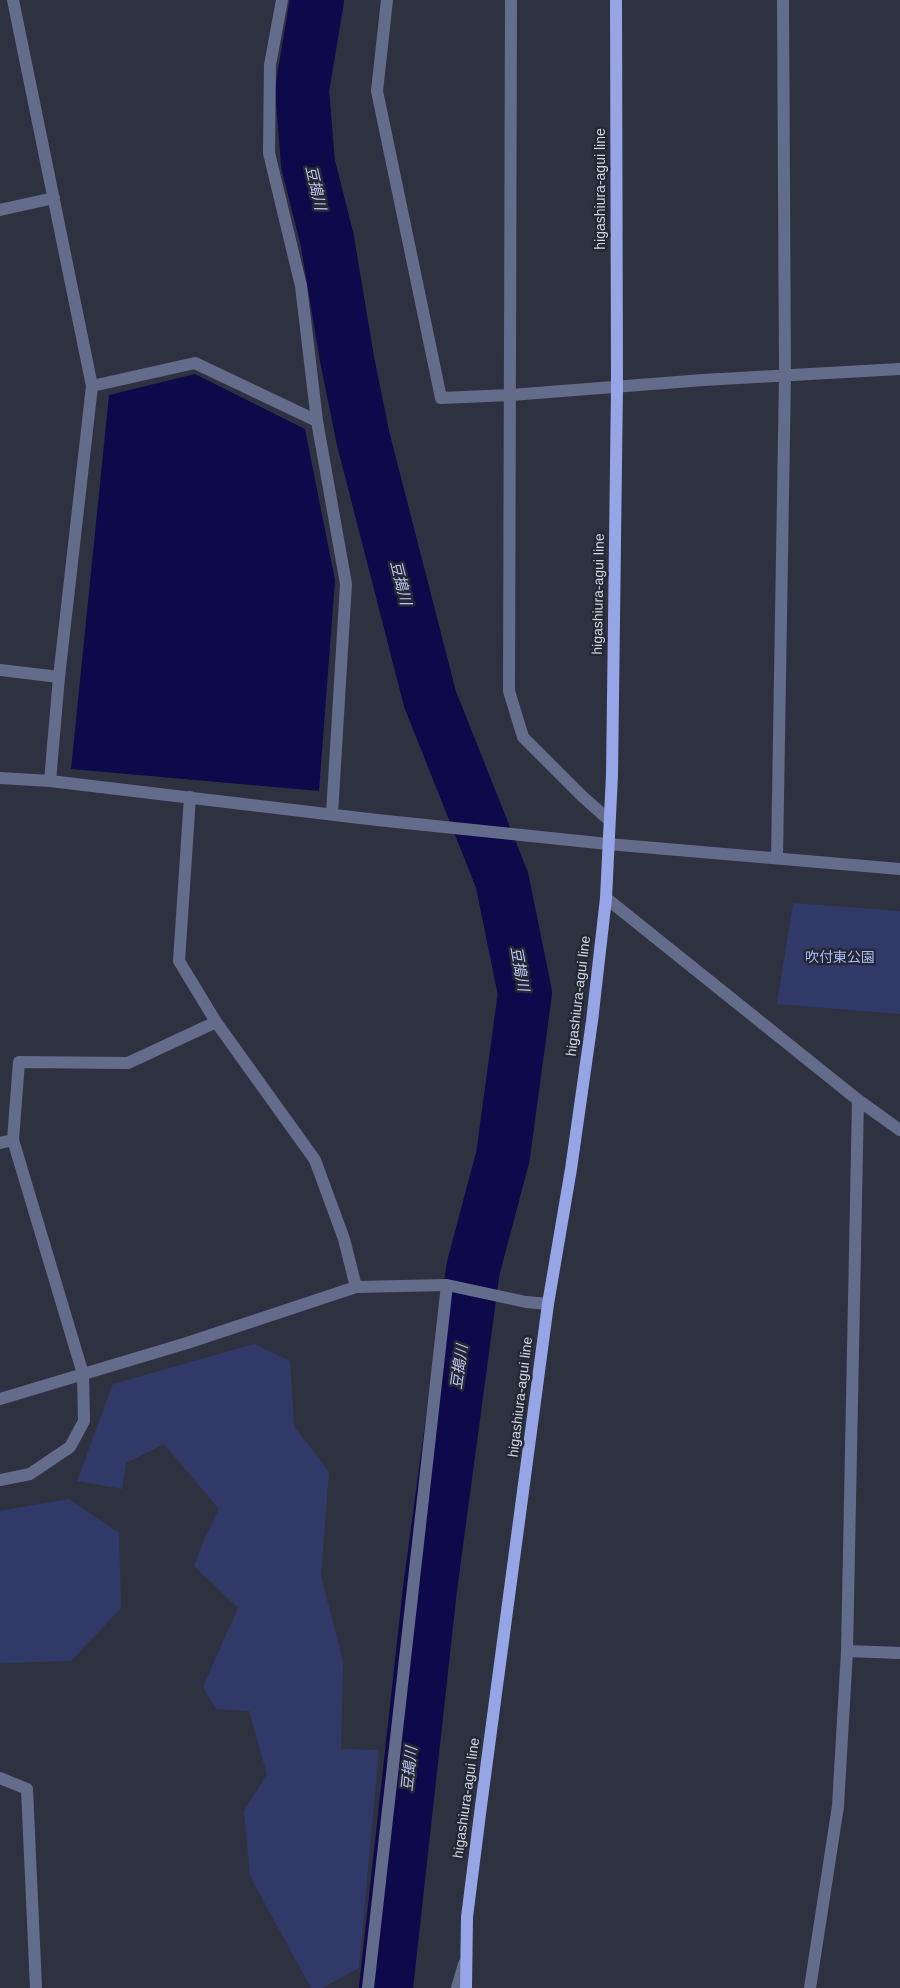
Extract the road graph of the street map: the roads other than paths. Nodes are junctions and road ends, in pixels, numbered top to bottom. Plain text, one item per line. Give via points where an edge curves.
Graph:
1 (13, 0) edge
2 (282, 0) edge
3 (387, 0) edge
4 (511, 0) edge
5 (616, 0) edge
6 (783, 0) edge
7 (54, 198) junction
8 (0, 210) edge
9 (900, 369) edge
10 (785, 375) junction
11 (92, 386) junction
12 (617, 387) junction
13 (511, 395) junction
14 (317, 421) junction
15 (0, 670) edge
16 (59, 676) junction
17 (0, 778) edge
18 (50, 781) junction
19 (190, 797) junction
20 (332, 814) junction
21 (609, 820) junction
22 (608, 844) junction
23 (777, 858) junction
24 (900, 868) edge
25 (606, 898) junction
26 (216, 1022) junction
27 (858, 1100) junction
28 (900, 1130) edge
29 (13, 1140) junction
30 (0, 1144) edge
31 (447, 1285) junction
32 (356, 1286) junction
33 (548, 1304) junction
34 (83, 1374) junction
35 (0, 1399) edge
36 (0, 1480) edge
37 (847, 1651) junction
38 (900, 1653) edge
39 (0, 1778) edge
40 (467, 1954) junction
41 (36, 1988) edge
42 (368, 1988) edge
43 (458, 1988) edge
44 (466, 1988) edge
45 (810, 1988) edge

1 - 7 street
2 - 14 street via 270,65 269,153 301,286
3 - 13 street via 377,91 441,398
4 - 13 street
5 - 12 main road, higashiura-agui line
6 - 10 street
7 - 8 street
7 - 11 street
9 - 10 street
10 - 12 street
10 - 23 street
11 - 14 street via 195,363
11 - 16 street
12 - 13 street
12 - 21 main road, higashiura-agui line
13 - 21 street via 509,692 523,738
14 - 20 street via 346,584
15 - 16 street
16 - 18 street
17 - 18 street
18 - 19 street
19 - 20 street
19 - 26 street via 179,961
20 - 22 street
21 - 22 main road, higashiura-agui line
22 - 23 street
22 - 25 main road, higashiura-agui line
23 - 24 street
25 - 27 street
25 - 33 main road, higashiura-agui line via 568,1188
26 - 29 street via 128,1063 18,1062
26 - 32 street via 315,1160 344,1238
27 - 28 street
27 - 37 street
29 - 30 street
29 - 34 street
31 - 32 street
31 - 33 street
31 - 42 street
32 - 34 street
33 - 40 main road, higashiura-agui line via 467,1917
34 - 35 street
34 - 36 street via 84,1421 70,1447 30,1474
37 - 38 street
37 - 45 street via 838,1806
39 - 41 street via 27,1790
40 - 43 street
40 - 44 main road, higashiura-agui line

